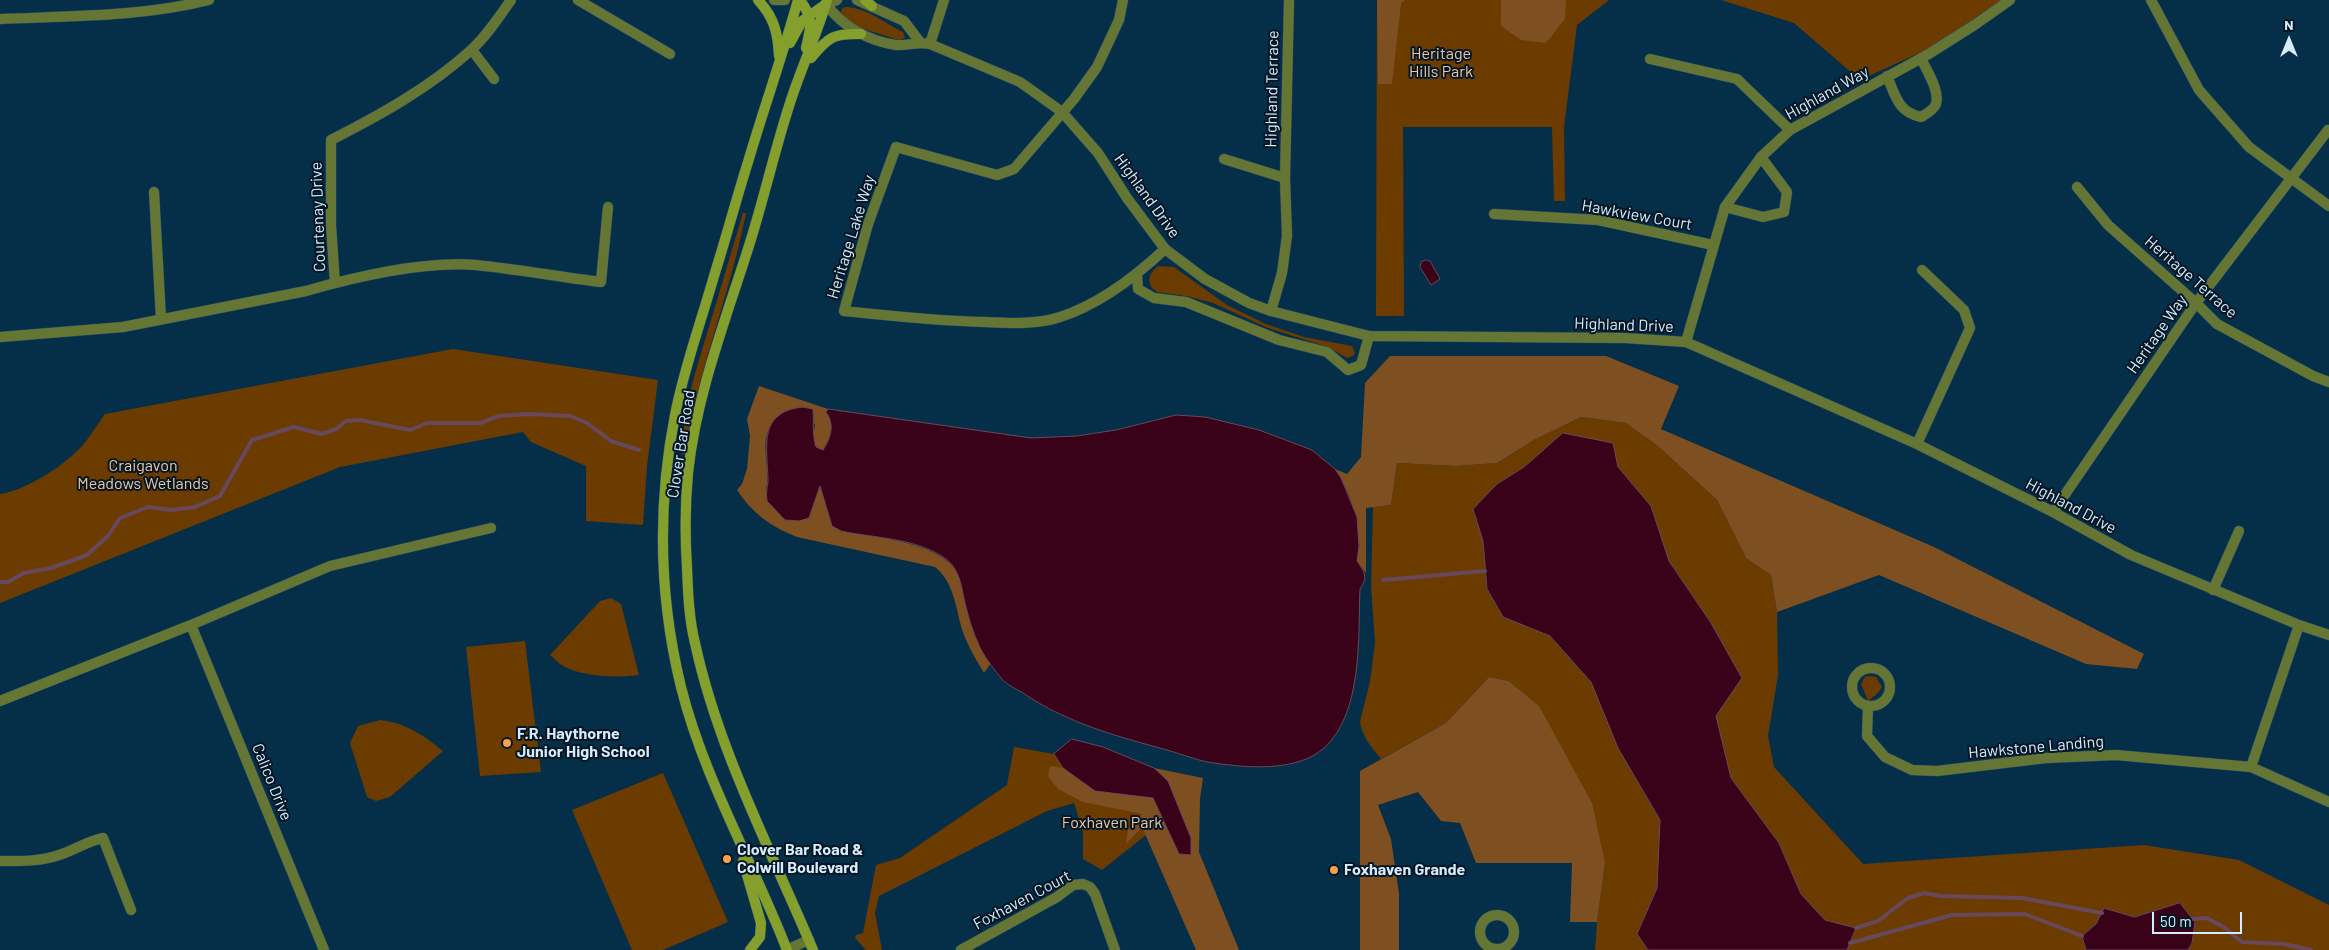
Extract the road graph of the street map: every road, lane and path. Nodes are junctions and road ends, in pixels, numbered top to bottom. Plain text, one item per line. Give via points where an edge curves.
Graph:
1 (208, 0) edge
2 (511, 0) edge
3 (578, 0) edge
4 (758, 0) edge
5 (774, 0) edge
6 (785, 0) edge
7 (799, 0) edge
8 (837, 0) edge
9 (857, 0) edge
10 (944, 0) edge
11 (1123, 0) edge
12 (1290, 0) edge
13 (2010, 0) edge
14 (2151, 0) edge
15 (826, 1) edge
16 (868, 3) edge
17 (810, 15) junction
18 (0, 19) edge
19 (861, 34) junction
20 (925, 43) junction
21 (472, 50) junction
22 (670, 54) dead end
23 (1921, 58) junction
24 (1650, 59) dead end
25 (779, 67) junction
26 (801, 71) junction
27 (1887, 76) junction
28 (494, 79) dead end
29 (1062, 112) junction
30 (1790, 130) junction
31 (2328, 130) edge
32 (1761, 157) junction
33 (1224, 159) dead end
34 (1285, 178) junction
35 (2291, 178) junction
36 (2077, 187) dead end
37 (154, 192) dead end
38 (2329, 206) edge
39 (608, 207) dead end
40 (1725, 207) junction
41 (1494, 214) dead end
42 (1713, 245) junction
43 (1165, 249) junction
44 (1922, 270) dead end
45 (1137, 275) junction
46 (335, 283) junction
47 (2196, 303) junction
48 (1271, 311) junction
49 (161, 319) junction
50 (1370, 336) junction
51 (0, 337) edge
52 (1686, 342) junction
53 (2329, 382) edge
54 (1916, 444) junction
55 (2053, 512) junction
56 (491, 528) dead end
57 (2239, 531) dead end
58 (2214, 590) junction
59 (191, 625) junction
60 (2299, 625) junction
61 (2329, 635) edge
62 (0, 701) edge
63 (1868, 706) dead end
64 (2251, 767) junction
65 (2329, 802) edge
66 (733, 829) junction
67 (0, 861) edge
68 (131, 910) dead end
69 (811, 945) edge
70 (324, 950) edge
71 (750, 950) edge
72 (787, 950) edge
73 (961, 950) edge
74 (1115, 950) edge

1 - 18 street via 179,8 135,13
2 - 21 street, Courtenay Drive
3 - 22 street
4 - 25 main road via 772,18 778,36
5 - 6 street
7 - 17 main road
7 - 25 main road, Clover Bar Road
8 - 15 street
9 - 16 street, Highland Drive
10 - 20 street
11 - 29 street via 1119,20 1097,67
12 - 34 street, Highland Terrace
13 - 23 street, Highland Way
14 - 35 street via 2199,90 2249,147
15 - 17 main road
15 - 19 street, Highland Drive via 844,24
15 - 26 main road, Clover Bar Road via 819,31
16 - 20 street, Highland Drive via 904,21
17 - 25 main road via 802,21
17 - 26 main road via 812,23
19 - 20 street, Highland Drive via 896,45
19 - 26 main road via 834,36 821,46
20 - 29 street, Highland Drive via 1020,82
21 - 28 street
21 - 46 street, Courtenay Drive via 381,114 331,140 330,226
23 - 27 street, Highland Way
23 - 27 street, Highland Way via 1935,92 1936,104 1921,117 1902,108
24 - 30 street via 1737,79
25 - 66 main road, Clover Bar Road via 684,377 670,444 662,515 664,589 673,653 694,728
26 - 69 main road, Clover Bar Road via 698,412 688,473 685,533 694,641 711,705
27 - 30 street, Highland Way
29 - 43 street, Highland Drive via 1098,153
29 - 45 street, Heritage Lake Way via 1014,169 997,175 896,148 868,224 844,311 936,321 1014,323 1060,318
30 - 32 street, Highland Way
31 - 35 street, Heritage Way
32 - 40 street, Highland Way
32 - 40 street via 1787,192 1784,212 1763,216
33 - 34 street, Highland Terrace
34 - 48 street, Highland Terrace via 1287,236 1282,273
35 - 38 street
35 - 47 street, Heritage Way
36 - 47 street, Heritage Terrace via 2108,225
37 - 49 street
39 - 46 street via 601,282 474,265 422,267
40 - 42 street, Highland Way
41 - 42 street, Hawkview Court via 1598,220
42 - 52 street, Highland Way
43 - 45 street, Heritage Lake Way
43 - 48 street, Highland Drive via 1205,279
44 - 54 street via 1964,310 1970,328
45 - 50 street via 1138,289 1154,298 1186,302 1279,340 1326,352 1348,370 1361,365
46 - 49 street, Courtenay Drive
47 - 53 street, Heritage Terrace via 2217,324
47 - 55 street, Heritage Way
48 - 50 street, Highland Drive
49 - 51 street, Courtenay Drive via 123,327
50 - 52 street, Highland Drive via 1625,338
52 - 54 street, Highland Drive
54 - 55 street, Highland Drive
55 - 58 street, Highland Drive via 2131,555
56 - 59 street via 330,566
57 - 58 street
58 - 60 street, Highland Drive
59 - 62 street
59 - 70 street, Calico Drive
60 - 61 street, Highland Drive
60 - 64 street
63 - 64 street, Hawkstone Landing via 1867,736 1885,757 1912,770 1937,771 2046,758 2116,755
64 - 65 street, Hawkstone Landing
66 - 71 main road via 761,923 760,937
66 - 72 main road, Clover Bar Road
67 - 68 street via 32,862 103,838
69 - 72 street
73 - 74 street, Foxhaven Court via 1073,885 1084,884 1095,894

